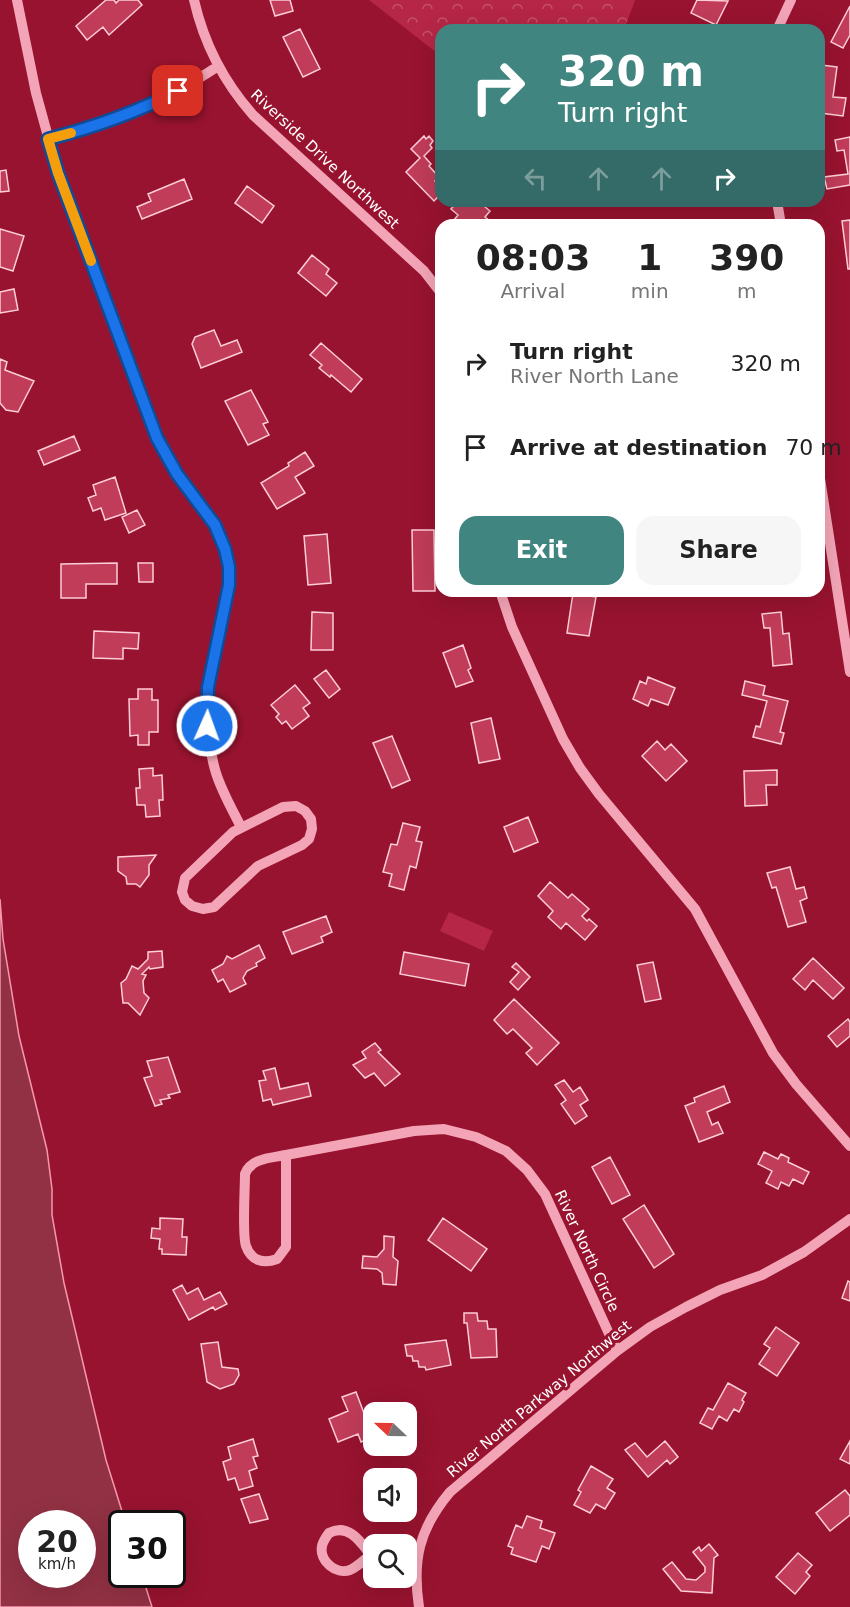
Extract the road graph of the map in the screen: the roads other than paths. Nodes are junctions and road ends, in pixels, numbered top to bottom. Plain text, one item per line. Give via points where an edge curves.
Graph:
1 (16, 0) edge
2 (194, 0) edge
3 (790, 0) edge
4 (780, 24) edge
5 (217, 67) junction
6 (48, 139) junction
7 (435, 285) edge
8 (825, 511) edge
9 (502, 597) edge
10 (850, 672) edge
11 (241, 827) junction
12 (850, 1146) edge
13 (286, 1155) junction
14 (850, 1219) edge
15 (617, 1351) junction
16 (417, 1544) edge
17 (372, 1554) edge
18 (417, 1588) edge
19 (419, 1607) edge

1 - 6 street
2 - 5 street, Riverside Drive Northwest
3 - 4 street
5 - 6 street via 137,112
5 - 7 street, Riverside Drive Northwest via 252,115
6 - 11 street via 157,438 177,474 215,525 225,549 229,585 208,687 207,726 216,774
8 - 10 street
9 - 12 street via 563,739 580,768 695,909 773,1053
11 - 11 street via 185,878 183,892 192,906 214,906 258,866 302,845 312,829 311,819 296,806 283,807
13 - 13 street, River North Circle via 286,1247 277,1259 262,1262 252,1257 245,1245 244,1174 253,1162
13 - 15 street, River North Circle via 444,1129 476,1137 506,1151 545,1194
14 - 15 street, River North Parkway Northwest via 804,1252 762,1275 686,1307
15 - 16 street, River North Parkway Northwest via 450,1492
17 - 17 street via 348,1571 341,1571 325,1561 322,1546 329,1533 340,1530 360,1539
18 - 19 street, River North Parkway Northwest

